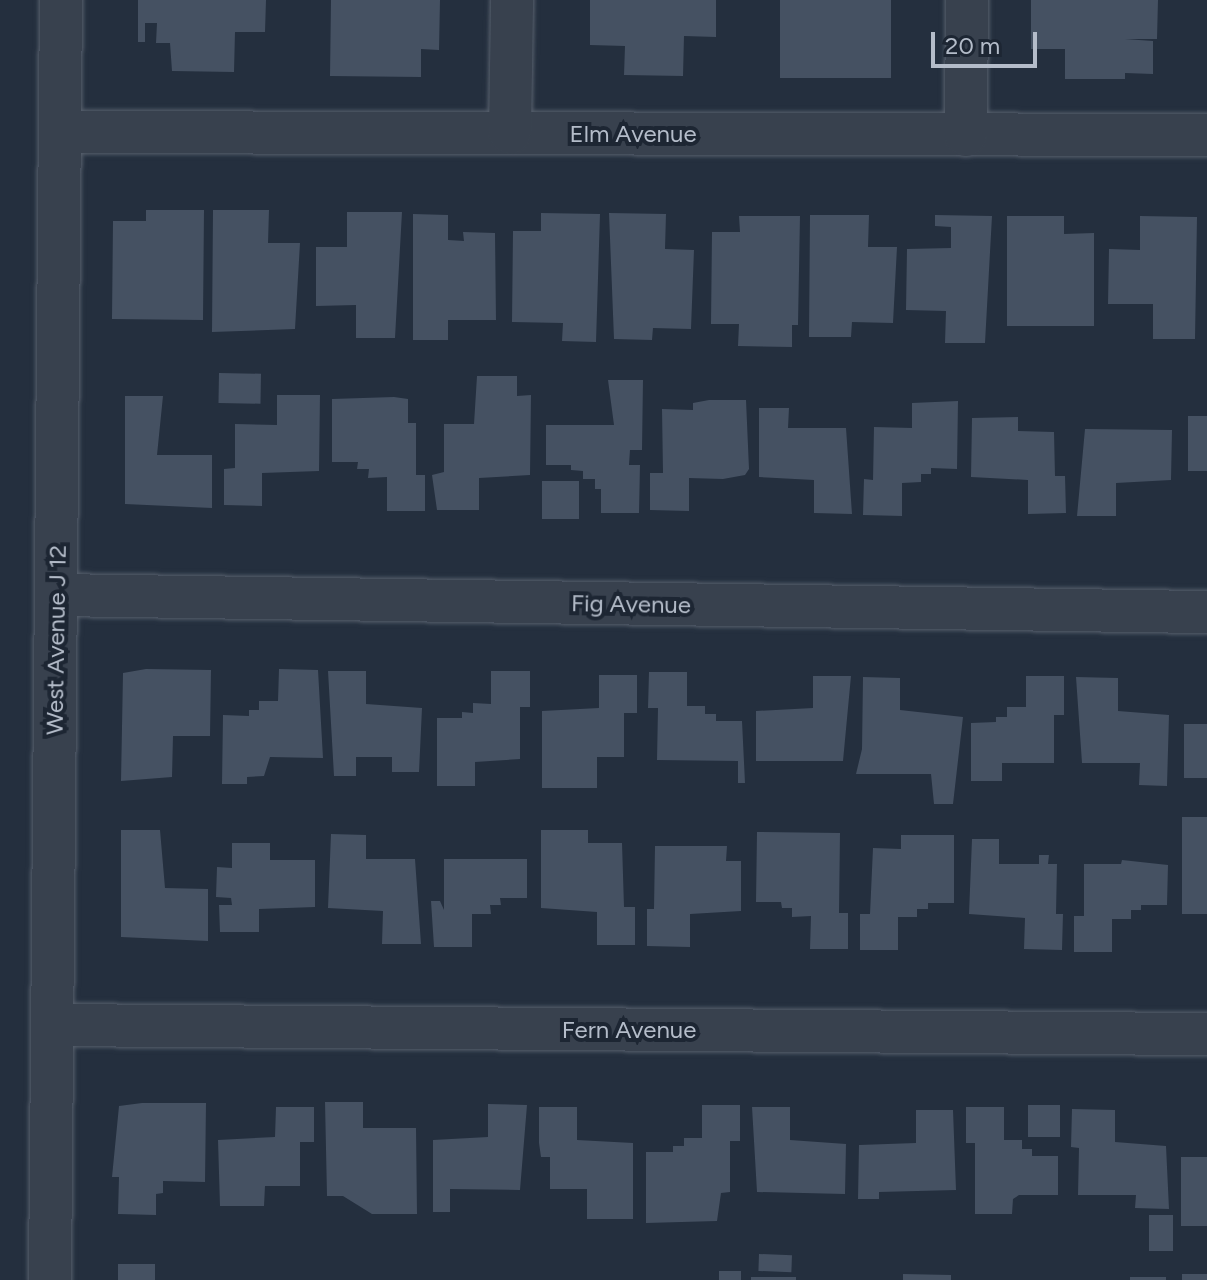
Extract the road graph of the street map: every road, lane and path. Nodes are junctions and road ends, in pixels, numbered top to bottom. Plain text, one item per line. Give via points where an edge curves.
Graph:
1 (61, 0) edge
2 (512, 0) edge
3 (967, 0) edge
4 (60, 132) junction
5 (510, 133) junction
6 (966, 135) junction
7 (1207, 135) edge
8 (56, 595) junction
9 (1207, 612) edge
10 (52, 1025) junction
11 (1207, 1034) edge
12 (50, 1280) edge

1 - 4 street, West Avenue J 12
2 - 5 street
3 - 6 street
4 - 5 street, Elm Avenue
4 - 8 street, West Avenue J 12
5 - 6 street, Elm Avenue
6 - 7 street, Elm Avenue
8 - 9 street, Fig Avenue
8 - 10 street, West Avenue J 12
10 - 11 street, Fern Avenue
10 - 12 street, West Avenue J 12

